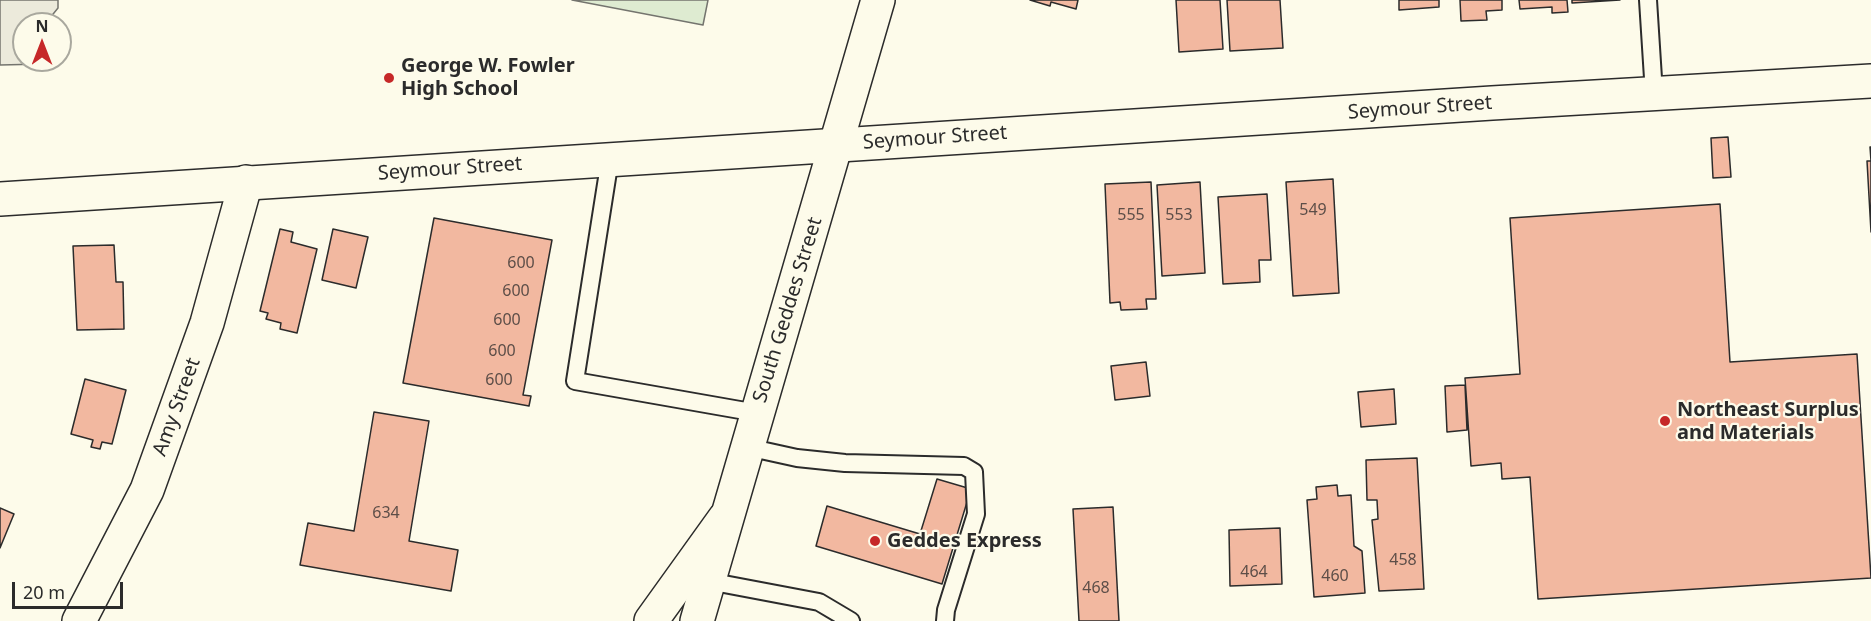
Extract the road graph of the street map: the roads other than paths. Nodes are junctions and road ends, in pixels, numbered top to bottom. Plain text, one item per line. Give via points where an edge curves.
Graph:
1 (878, 0) edge
2 (1648, 0) edge
3 (1871, 81) edge
4 (1654, 94) junction
5 (837, 145) junction
6 (610, 159) junction
7 (246, 182) junction
8 (0, 198) edge
9 (757, 413) junction
10 (747, 447) junction
11 (726, 516) junction
12 (708, 581) junction
13 (79, 621) edge
14 (651, 621) edge
15 (697, 621) edge
16 (851, 621) edge
17 (945, 621) edge

1 - 5 street, South Geddes Street
2 - 4 lane
3 - 4 street, Seymour Street
4 - 5 street, Seymour Street
5 - 6 street, Seymour Street
5 - 9 street, South Geddes Street
6 - 7 street, Seymour Street
6 - 9 lane via 575,381
7 - 8 street, Seymour Street
7 - 13 street, Amy Street via 207,323 147,490
9 - 10 street, South Geddes Street
10 - 11 street, South Geddes Street
10 - 17 lane via 797,458 964,466 974,472 976,514
11 - 12 street, South Geddes Street
11 - 14 street
12 - 15 street, South Geddes Street
12 - 16 lane via 819,602

